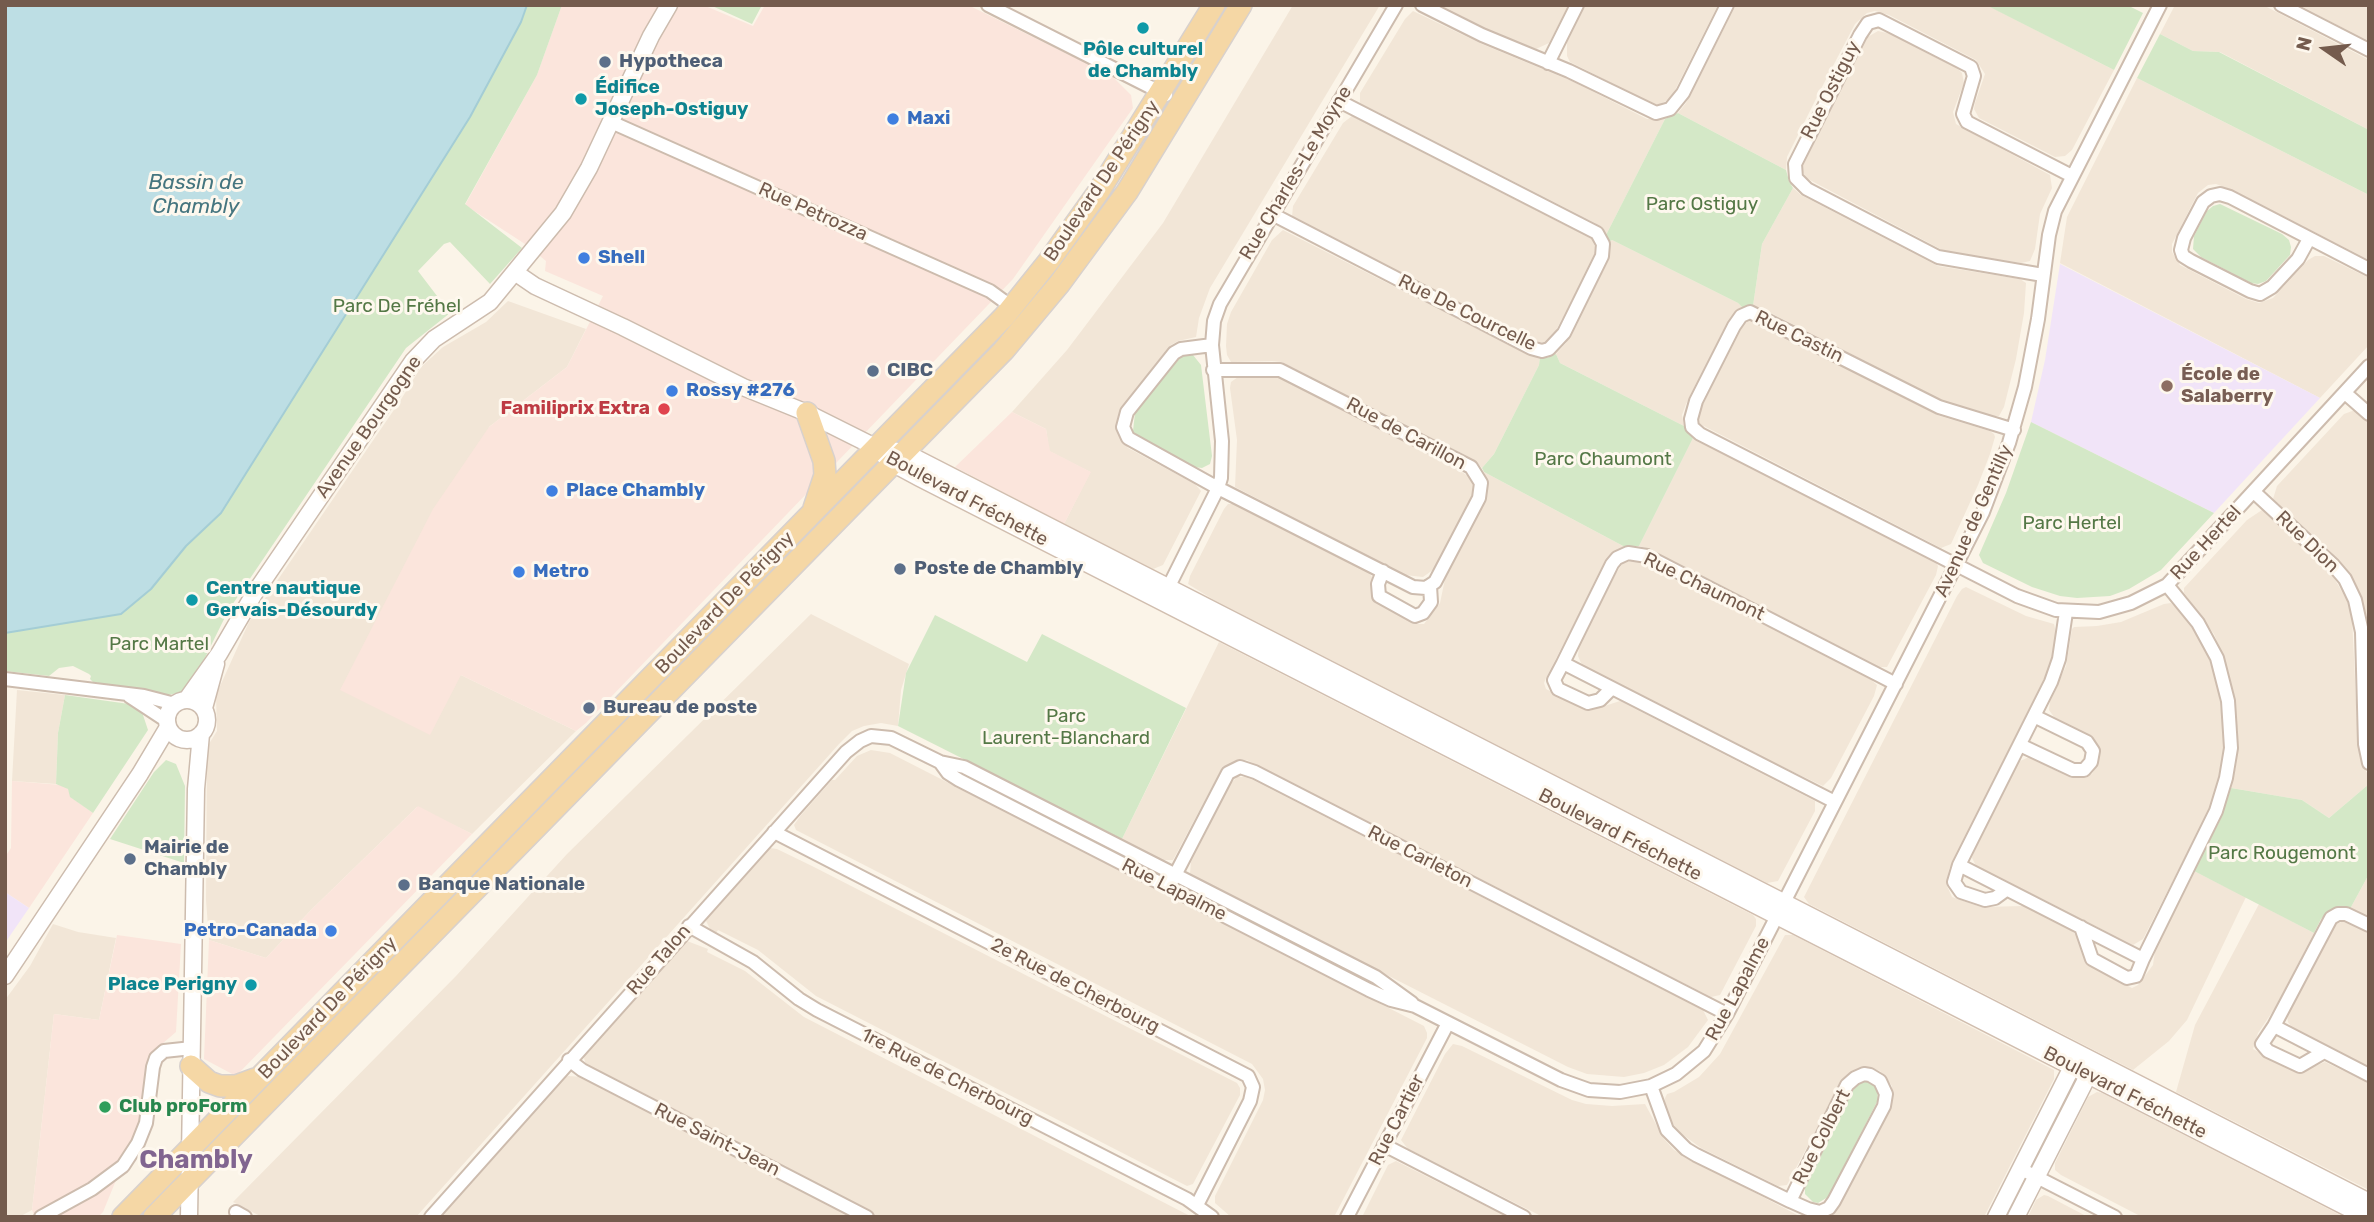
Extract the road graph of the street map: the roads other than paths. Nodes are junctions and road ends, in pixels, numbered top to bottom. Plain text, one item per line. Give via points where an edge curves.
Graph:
1 (669, 5) edge
2 (988, 5) edge
3 (1214, 5) edge
4 (1241, 5) edge
5 (1396, 5) edge
6 (1422, 5) edge
7 (1577, 5) edge
8 (1727, 5) edge
9 (2160, 5) edge
10 (2281, 5) edge
11 (2369, 50) edge
12 (1548, 63) junction
13 (1162, 92) junction
14 (1339, 101) junction
15 (1181, 104) junction
16 (611, 122) junction
17 (2072, 176) junction
18 (1272, 215) junction
19 (2309, 239) junction
20 (2369, 269) edge
21 (516, 273) junction
22 (2043, 275) junction
23 (1012, 307) junction
24 (1212, 345) junction
25 (2369, 366) edge
26 (1213, 370) junction
27 (2345, 393) junction
28 (807, 413) junction
29 (2369, 414) edge
30 (2014, 430) junction
31 (877, 448) junction
32 (899, 458) junction
33 (1218, 488) junction
34 (2253, 492) junction
35 (813, 513) junction
36 (1958, 565) junction
37 (1383, 571) junction
38 (2167, 585) junction
39 (1430, 586) junction
40 (1164, 595) junction
41 (2066, 612) junction
42 (219, 654) junction
43 (1563, 663) junction
44 (5, 679) edge
45 (1896, 684) junction
46 (1611, 689) junction
47 (125, 694) junction
48 (181, 701) junction
49 (204, 708) junction
50 (2034, 716) junction
51 (167, 724) junction
52 (201, 734) junction
53 (182, 740) junction
54 (903, 743) joint
55 (2020, 745) junction
56 (940, 762) junction
57 (2369, 763) edge
58 (140, 774) junction
59 (197, 789) junction
60 (1835, 802) junction
61 (774, 832) junction
62 (1959, 864) junction
63 (1175, 874) junction
64 (1169, 887) junction
65 (2006, 890) junction
66 (1780, 909) junction
67 (2369, 925) edge
68 (689, 926) junction
69 (2081, 928) junction
70 (2143, 959) junction
71 (5, 976) edge
72 (1415, 1006) junction
73 (1727, 1014) junction
74 (1448, 1023) junction
75 (2274, 1026) junction
76 (2324, 1052) junction
77 (191, 1057) junction
78 (569, 1060) junction
79 (2084, 1064) junction
80 (2369, 1075) edge
81 (260, 1076) junction
82 (1651, 1086) junction
83 (1384, 1146) junction
84 (189, 1149) junction
85 (2021, 1169) junction
86 (2036, 1177) junction
87 (189, 1180) junction
88 (1790, 1201) junction
89 (2369, 1203) edge
90 (1197, 1205) junction
91 (41, 1217) edge
92 (123, 1217) edge
93 (154, 1217) edge
94 (189, 1217) edge
95 (431, 1217) edge
96 (867, 1217) edge
97 (1212, 1217) edge
98 (1347, 1217) edge
99 (1524, 1217) edge
100 (1996, 1217) edge
101 (2015, 1217) edge
102 (2115, 1217) edge
103 (2368, 1217) edge

1 - 16 street, Avenue Bourgogne
2 - 13 street
3 - 13 main road, Boulevard De Périgny
4 - 15 main road, Boulevard De Périgny
5 - 14 street, Rue Charles-Le Moyne
6 - 12 street
7 - 12 street
8 - 12 street via 1683,93 1660,113
9 - 17 street, Avenue de Gentilly
10 - 11 street
13 - 15 street
13 - 23 main road, Boulevard De Périgny via 1099,191
14 - 18 street, Rue Charles-Le Moyne
14 - 18 street, Rue De Courcelle via 1597,233 1603,244 1602,256 1564,333 1549,349 1536,350
15 - 32 main road, Boulevard De Périgny via 1127,192 1060,283 996,358
16 - 21 street, Avenue Bourgogne via 567,207
16 - 23 street, Rue Petrozza via 990,291
17 - 22 street, Avenue de Gentilly via 2052,221
17 - 22 street, Rue Ostiguy via 1968,122 1963,114 1974,76 1971,67 1879,20 1868,23 1860,35 1795,164 1796,178 1807,189 1938,257
18 - 24 street, Rue Charles-Le Moyne via 1222,299
19 - 19 street via 2298,259 2272,287 2260,293 2191,261 2181,250 2203,202 2217,194
19 - 20 street
21 - 28 street, Boulevard Fréchette via 749,390
21 - 42 street, Avenue Bourgogne via 490,302 434,339 413,360 254,594
22 - 30 street, Avenue de Gentilly
23 - 31 main road, Boulevard De Périgny
24 - 26 street, Rue Charles-Le Moyne
24 - 33 street via 1174,353 1130,407 1123,427 1136,444
25 - 27 street, Rue Hertel
26 - 33 street, Rue Charles-Le Moyne via 1222,441
26 - 39 street, Rue de Carillon via 1280,370 1471,467 1479,478 1479,498
27 - 29 street
27 - 34 street, Rue Hertel
28 - 31 street, Boulevard Fréchette
28 - 35 main road via 825,470
30 - 36 street, Avenue de Gentilly
30 - 36 street, Rue Castin via 1939,407 1750,312 1734,326 1694,406 1692,423 1697,433
31 - 32 main road, Boulevard Fréchette
31 - 35 main road, Boulevard De Périgny
32 - 40 main road, Boulevard Fréchette
32 - 87 main road, Boulevard De Périgny
33 - 37 street
33 - 40 street, Rue Charles-Le Moyne
34 - 38 street, Rue Hertel
34 - 57 street, Rue Dion via 2333,565 2355,600 2362,632
35 - 81 main road, Boulevard De Périgny
36 - 41 street, Rue Hertel via 2031,603
36 - 45 street, Avenue de Gentilly
37 - 39 street via 1416,588
37 - 39 street, Rue de Carillon via 1379,596 1415,616 1431,602
38 - 41 street, Rue Hertel via 2118,608
38 - 70 street via 2198,623 2217,658 2228,701 2231,748 2219,804
40 - 66 main road, Boulevard Fréchette
41 - 50 street via 2055,674
42 - 48 street, Avenue Bourgogne
42 - 49 street, Avenue Bourgogne
43 - 45 street, Rue Chaumont via 1612,564 1635,553
43 - 46 street
43 - 46 street, Rue Chaumont via 1554,684 1570,695 1588,703 1605,697
44 - 47 street
45 - 60 street, Avenue de Gentilly
46 - 60 street
47 - 48 street
47 - 51 street
48 - 49 street via 195,701
48 - 51 street via 168,712
49 - 52 street via 207,721
50 - 55 street
50 - 55 street via 2087,742 2093,751 2091,762 2084,770 2073,770
51 - 53 street
51 - 58 street
52 - 53 street
52 - 59 street
53 - 58 street
53 - 59 street
54 - 56 street, Rue Lapalme
54 - 61 street, Rue Talon via 877,736 855,744
55 - 62 street
56 - 63 street, Rue Lapalme via 964,766
56 - 64 street, Rue Lapalme via 958,780
58 - 71 street
59 - 77 street
60 - 66 street, Avenue de Gentilly
61 - 68 street, Rue Talon
61 - 90 street, 2e Rue de Cherbourg via 1248,1076 1253,1087 1250,1101
62 - 65 street
62 - 65 street via 1954,882 1961,892 1985,900
63 - 64 street, Rue Carleton
63 - 72 street, Rue Lapalme via 1376,977
63 - 73 street, Rue Carleton via 1228,774 1243,767
64 - 72 street, Rue Lapalme via 1369,990
65 - 69 street
66 - 73 street, Rue Lapalme
66 - 79 main road, Boulevard Fréchette
67 - 75 street via 2346,914 2331,918
68 - 78 street, Rue Talon
68 - 90 street, 1re Rue de Cherbourg via 753,961 817,1010
69 - 70 street
69 - 70 street via 2092,959 2116,973 2133,978
72 - 74 street, Rue Lapalme
73 - 82 street, Rue Lapalme via 1694,1061
74 - 82 street, Rue Lapalme via 1583,1088 1612,1092
74 - 83 street, Rue Cartier
75 - 76 street
75 - 76 street via 2262,1044 2268,1051 2300,1066
76 - 80 street
77 - 81 main road via 209,1082 220,1086 236,1086
77 - 84 street
77 - 91 street via 164,1051 156,1058 146,1122 123,1166
78 - 95 street, Rue Talon
78 - 96 street, Rue Saint-Jean
79 - 85 street
79 - 86 street
79 - 89 main road, Boulevard Fréchette
79 - 103 main road, Boulevard Fréchette
81 - 84 main road, Boulevard De Périgny
82 - 88 street, Rue Colbert via 1662,1121 1677,1142
83 - 98 street, Rue Cartier
83 - 99 street
84 - 87 street
84 - 92 main road, Boulevard De Périgny
85 - 86 street
85 - 100 street
86 - 101 street
86 - 102 street
87 - 93 main road, Boulevard De Périgny
87 - 94 street
88 - 88 street, Rue Colbert via 1815,1211 1832,1205 1886,1100 1885,1089 1876,1078 1864,1074 1847,1085
90 - 97 street, 1re Rue de Cherbourg

